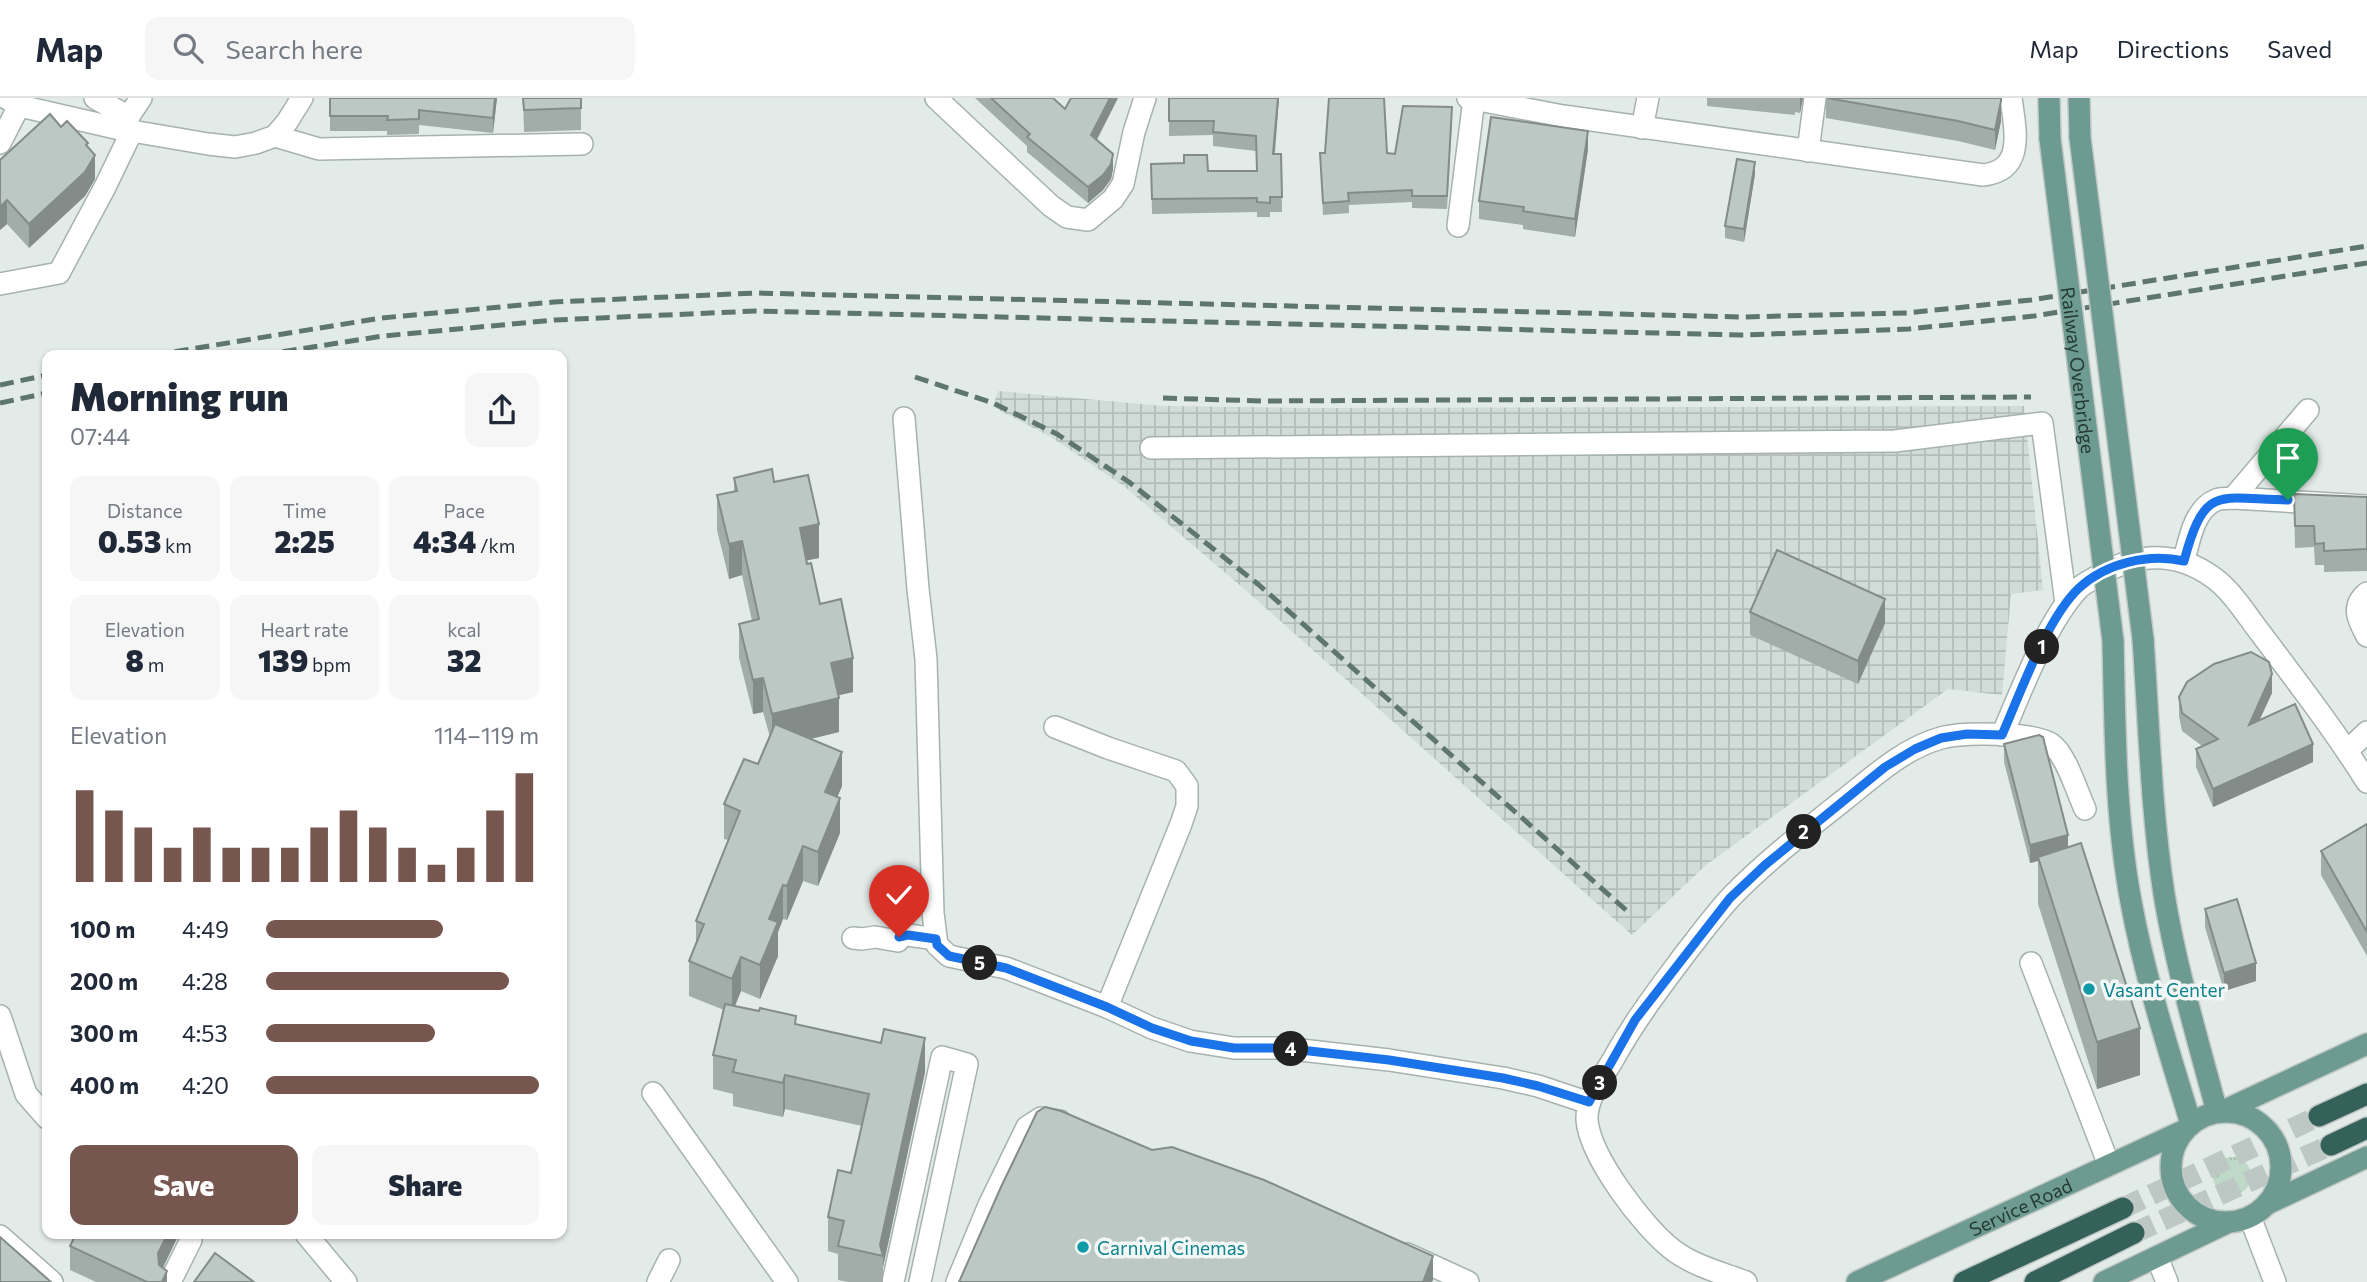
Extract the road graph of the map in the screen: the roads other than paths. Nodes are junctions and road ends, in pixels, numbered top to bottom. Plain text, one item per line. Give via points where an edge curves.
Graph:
1 (95, 98) edge
2 (142, 98) edge
3 (302, 98) edge
4 (936, 98) edge
5 (1145, 98) edge
6 (1468, 98) edge
7 (1648, 98) edge
8 (1815, 98) edge
9 (2011, 98) edge
10 (2049, 98) edge
11 (2079, 98) edge
12 (1474, 99) edge
13 (16, 101) edge
14 (67, 107) edge
15 (127, 126) junction
16 (1642, 128) junction
17 (275, 136) junction
18 (0, 143) edge
19 (582, 144) dead end
20 (1808, 151) junction
21 (1458, 226) dead end
22 (0, 284) edge
23 (2308, 410) dead end
24 (904, 418) dead end
25 (1152, 448) dead end
26 (2233, 498) junction
27 (2367, 506) edge
28 (2184, 561) junction
29 (2367, 593) edge
30 (2066, 603) junction
31 (2367, 636) edge
32 (1055, 727) dead end
33 (2367, 732) edge
34 (2002, 735) junction
35 (2347, 751) junction
36 (2367, 782) edge
37 (2085, 809) dead end
38 (853, 937) dead end
39 (936, 939) junction
40 (2031, 963) dead end
41 (1107, 1007) junction
42 (0, 1016) edge
43 (2367, 1044) edge
44 (653, 1093) dead end
45 (2367, 1094) edge
46 (1589, 1102) junction
47 (42, 1112) edge
48 (2220, 1112) junction
49 (2319, 1116) tunnel mouth
50 (1078, 1127) edge
51 (2188, 1127) junction
52 (2367, 1128) edge
53 (2331, 1145) tunnel mouth
54 (2367, 1157) edge
55 (2109, 1165) junction
56 (2123, 1208) tunnel mouth
57 (2258, 1210) junction
58 (2229, 1222) junction
59 (2134, 1233) tunnel mouth
60 (0, 1236) edge
61 (310, 1239) edge
62 (191, 1240) dead end
63 (1391, 1246) edge
64 (2157, 1257) junction
65 (669, 1260) dead end
66 (1446, 1277) edge
67 (2270, 1280) edge
68 (52, 1282) edge
69 (170, 1282) edge
70 (346, 1282) edge
71 (658, 1282) edge
72 (787, 1282) edge
73 (892, 1282) edge
74 (920, 1282) edge
75 (957, 1282) edge
76 (1468, 1282) edge
77 (1746, 1282) edge
78 (1857, 1282) edge
79 (1964, 1282) edge
80 (2035, 1282) edge
81 (2104, 1282) edge
82 (2167, 1282) edge

1 - 15 street
2 - 15 street
3 - 17 street
4 - 5 street via 1051,206 1067,217 1088,220 1123,184
6 - 12 street
7 - 16 street
8 - 20 street
9 - 20 street via 2015,147 2009,162 1997,173 1983,175
10 - 51 main road, Railway Overbridge, bridge via 2050,139 2113,641 2119,817 2130,901
11 - 48 main road, Railway Overbridge, bridge via 2080,138 2143,639 2165,895 2180,974
12 - 16 street
12 - 21 street
13 - 14 street
13 - 18 street
14 - 15 street
15 - 17 street via 234,147
15 - 22 street via 105,187 59,273
16 - 20 street
17 - 19 street via 319,149
23 - 26 street
24 - 39 street via 926,659
25 - 30 street via 1895,441 2042,423
26 - 27 street
26 - 28 street via 2216,500 2203,510
28 - 30 street via 2150,557 2115,566 2080,587
28 - 35 street via 2215,579 2233,597
29 - 31 street via 2356,608
30 - 34 street
32 - 41 street via 1176,771 1187,786 1181,824
33 - 35 street
34 - 37 street via 2051,744 2062,757
34 - 46 street via 1941,738 1915,749 1885,767 1765,865 1730,898 1635,1020
35 - 36 street
38 - 39 street
39 - 41 street via 949,956 1006,968
40 - 55 street
41 - 46 street via 1191,1041 1403,1062 1503,1078
42 - 47 street via 26,1094
43 - 48 main road
44 - 72 street
45 - 49 highway
46 - 77 street via 1587,1122 1603,1164 1646,1225 1675,1252
48 - 51 main road
48 - 57 main road via 2254,1119 2276,1143 2281,1174
50 - 75 street via 1041,1118 1027,1127
51 - 55 main road, Service Road
51 - 58 main road via 2178,1138 2171,1159 2176,1191 2198,1214
52 - 53 highway
54 - 57 main road
55 - 78 main road, Service Road
56 - 79 highway
57 - 58 main road
57 - 67 street
58 - 64 main road
59 - 80 highway
60 - 68 street
61 - 70 street
62 - 69 street
63 - 66 street
64 - 81 main road
64 - 82 street
65 - 71 street
66 - 76 street
73 - 74 street via 942,1057 967,1064

